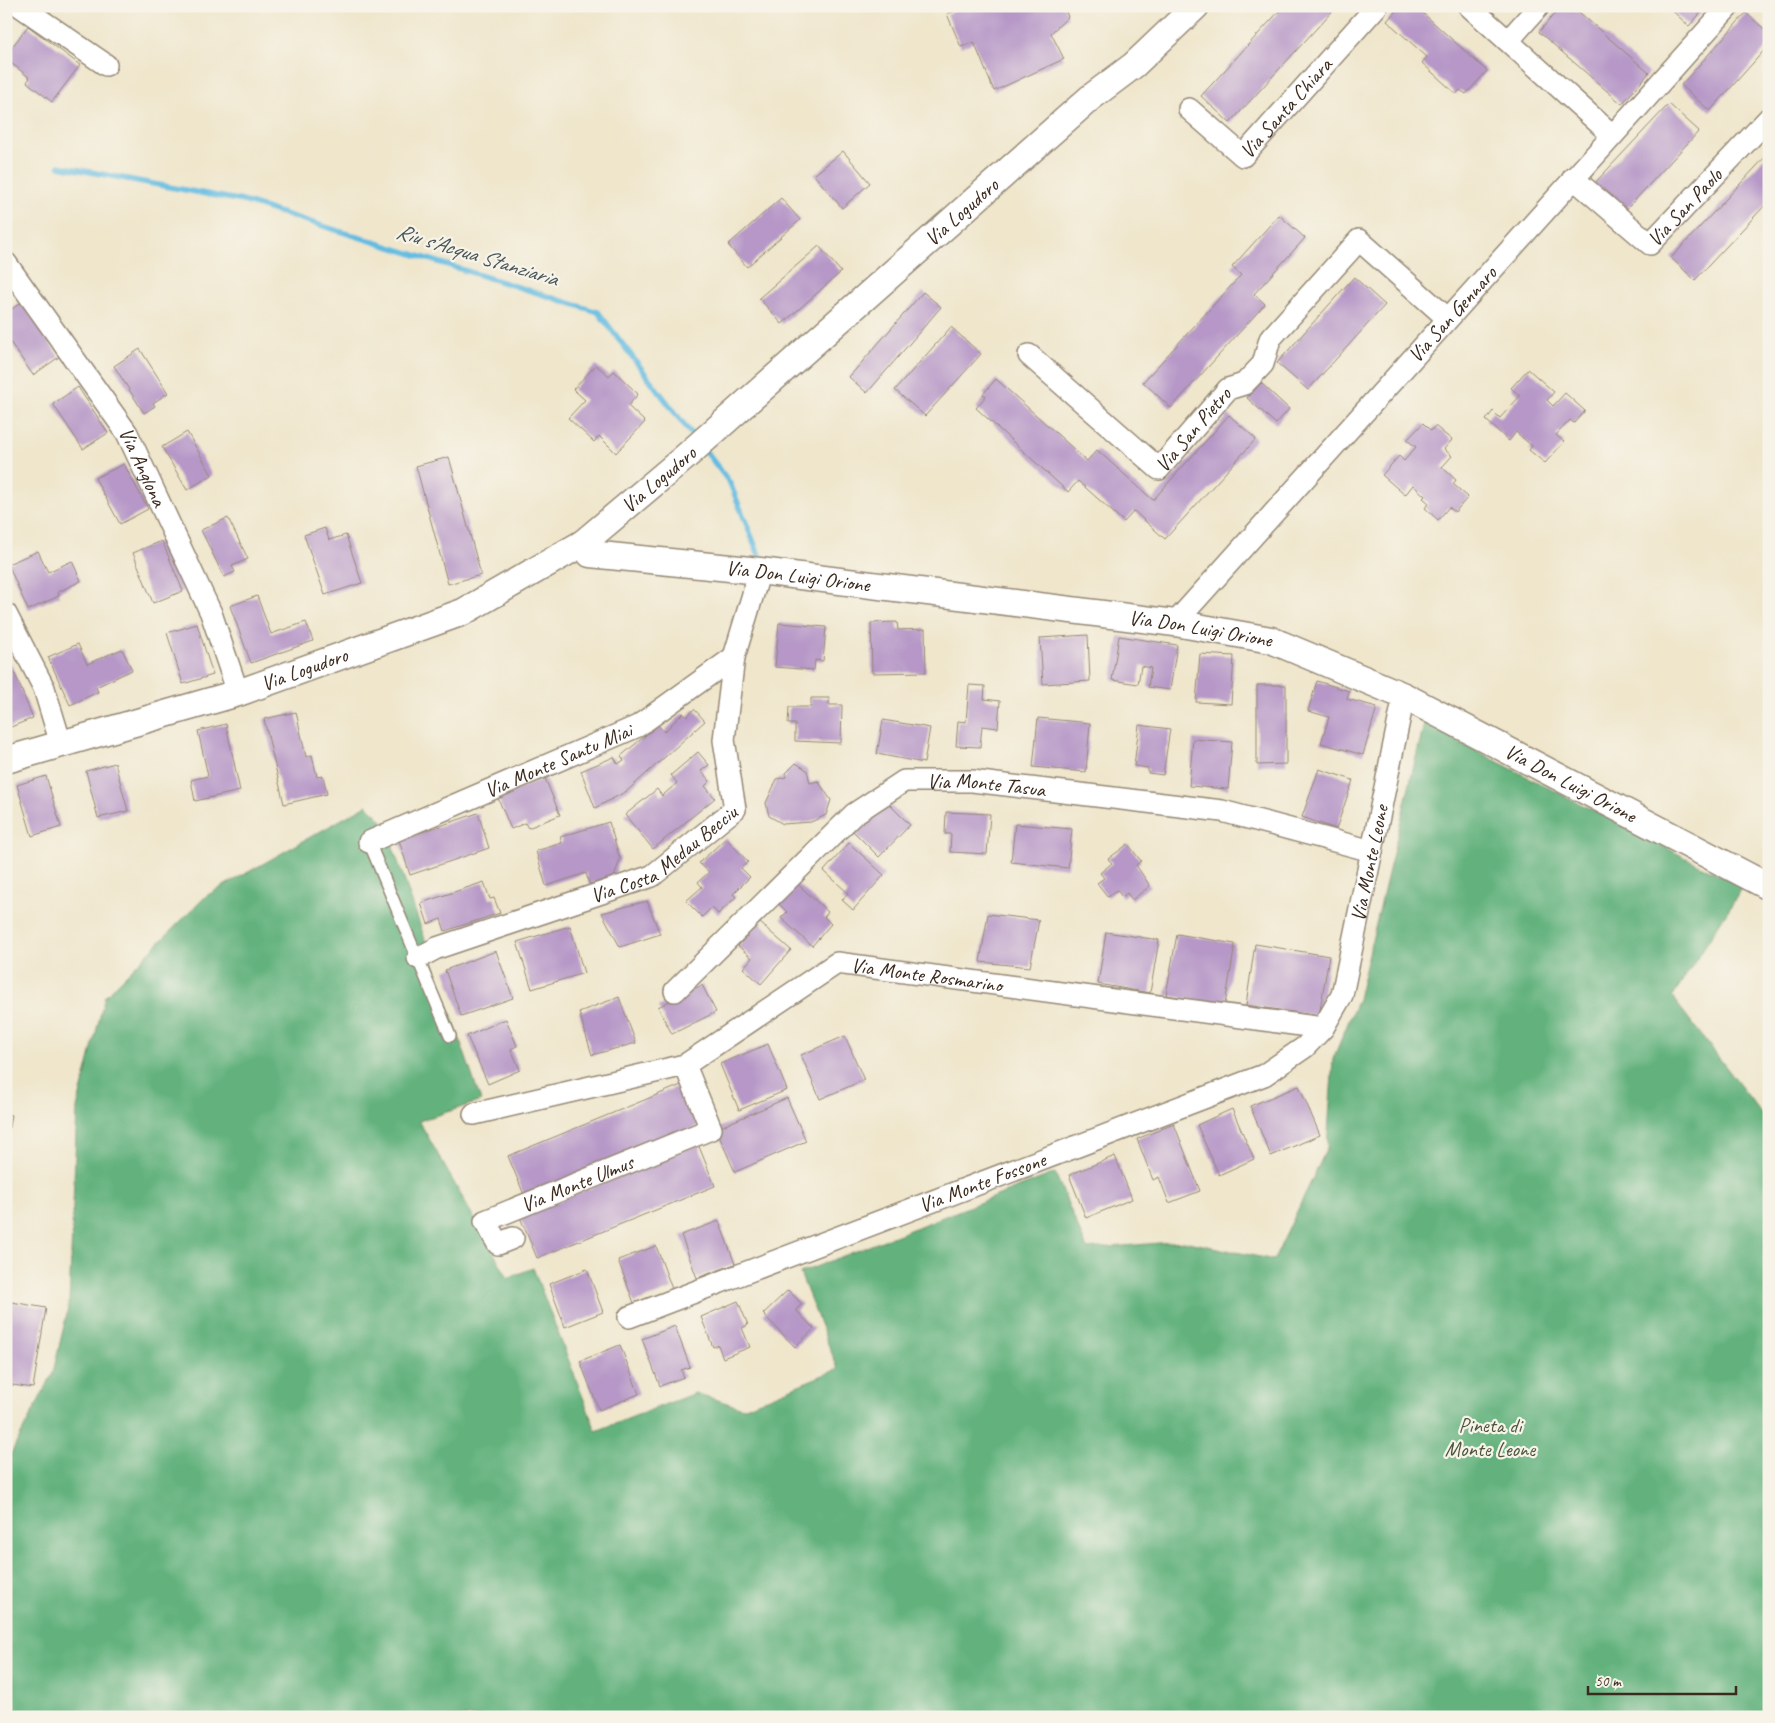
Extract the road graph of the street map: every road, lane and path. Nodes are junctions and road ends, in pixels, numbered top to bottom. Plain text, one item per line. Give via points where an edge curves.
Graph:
1 (20, 6) edge
2 (1196, 6) edge
3 (1378, 6) edge
4 (1469, 6) edge
5 (1539, 6) edge
6 (1729, 6) edge
7 (1508, 41) junction
8 (106, 65) dead end
9 (1189, 109) dead end
10 (1769, 118) edge
11 (1612, 135) junction
12 (1573, 178) junction
13 (6, 263) edge
14 (1447, 318) junction
15 (1029, 355) dead end
16 (583, 543) junction
17 (760, 571) junction
18 (6, 614) edge
19 (1175, 622) junction
20 (734, 657) junction
21 (238, 693) junction
22 (1404, 696) junction
23 (61, 744) junction
24 (6, 760) edge
25 (369, 842) joint
26 (1372, 851) junction
27 (1769, 886) edge
28 (418, 958) junction
29 (675, 991) dead end
30 (1323, 1028) junction
31 (450, 1036) dead end
32 (685, 1065) junction
33 (474, 1114) dead end
34 (513, 1238) dead end
35 (629, 1317) dead end

1 - 8 street
2 - 16 street, Via Logudoro via 1134,65 1090,98 684,458
3 - 9 street, Via Santa Chiara via 1243,156
4 - 7 street
5 - 7 street
6 - 11 street, Via San Gennaro
7 - 11 street
10 - 12 street, Via San Paolo via 1650,244
11 - 12 street, Via San Gennaro
12 - 14 street, Via San Gennaro
13 - 21 street, Via Anglona via 127,434 210,613
14 - 15 street, Via San Pietro via 1359,240 1270,339 1263,364 1244,384 1228,389 1159,469
14 - 19 street, Via San Gennaro
16 - 17 street, Via Don Luigi Orione via 590,554
16 - 21 street, Via Logudoro via 463,612
17 - 19 street, Via Don Luigi Orione
17 - 20 street, Via Costa Medau Becciu
18 - 23 street via 44,688
19 - 22 street, Via Don Luigi Orione via 1271,640
20 - 25 street, Via Monte Santu Miai via 638,726
20 - 28 street, Via Costa Medau Becciu via 724,740 735,808 652,876 438,948
21 - 23 street, Via Logudoro
22 - 26 street, Via Monte Leone
22 - 27 street, Via Don Luigi Orione
23 - 24 street, Via Logudoro
25 - 28 lane
26 - 29 street, Via Monte Tasua via 1222,811 972,781 904,781 854,814
26 - 30 street, Via Monte Leone via 1342,995
28 - 31 lane
30 - 32 street, Via Monte Rosmarino via 837,963
30 - 35 street, Via Monte Fossone via 1305,1047 1264,1075
32 - 33 street, Via Monte Rosmarino
32 - 34 street, Via Monte Ulmus via 711,1129 485,1221 498,1244

